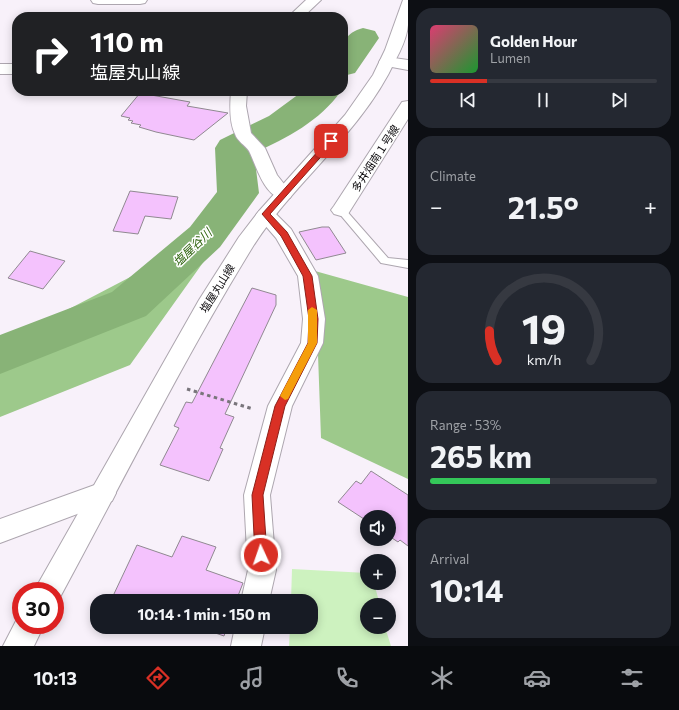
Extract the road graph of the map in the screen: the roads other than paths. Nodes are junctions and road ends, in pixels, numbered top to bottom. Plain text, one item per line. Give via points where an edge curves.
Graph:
1 (98, 0) edge
2 (140, 0) edge
3 (314, 0) edge
4 (408, 3) edge
5 (301, 12) edge
6 (387, 62) junction
7 (408, 65) edge
8 (0, 69) edge
9 (12, 69) edge
10 (239, 96) edge
11 (408, 106) edge
12 (283, 194) junction
13 (342, 210) joint
14 (266, 214) junction
15 (408, 264) edge
16 (103, 493) junction
17 (0, 530) edge
18 (53, 582) edge
19 (257, 594) edge
20 (24, 634) edge
21 (249, 634) edge
22 (18, 646) edge
23 (246, 646) edge

1 - 2 street
3 - 5 street
4 - 6 street, 塩屋丸山線 via 398,38
6 - 7 street
6 - 12 street, 塩屋丸山線 via 351,119
8 - 9 street
10 - 12 street via 243,134 256,148 269,177
11 - 13 street, 多井畑南１号線
12 - 14 street, 塩屋丸山線
13 - 15 lane via 385,261
14 - 16 street, 塩屋丸山線 via 207,304
14 - 19 street via 284,234 308,276 314,319 312,343 280,406 258,495 262,570
16 - 17 street
16 - 18 street, 塩屋丸山線
20 - 22 street
21 - 23 street

